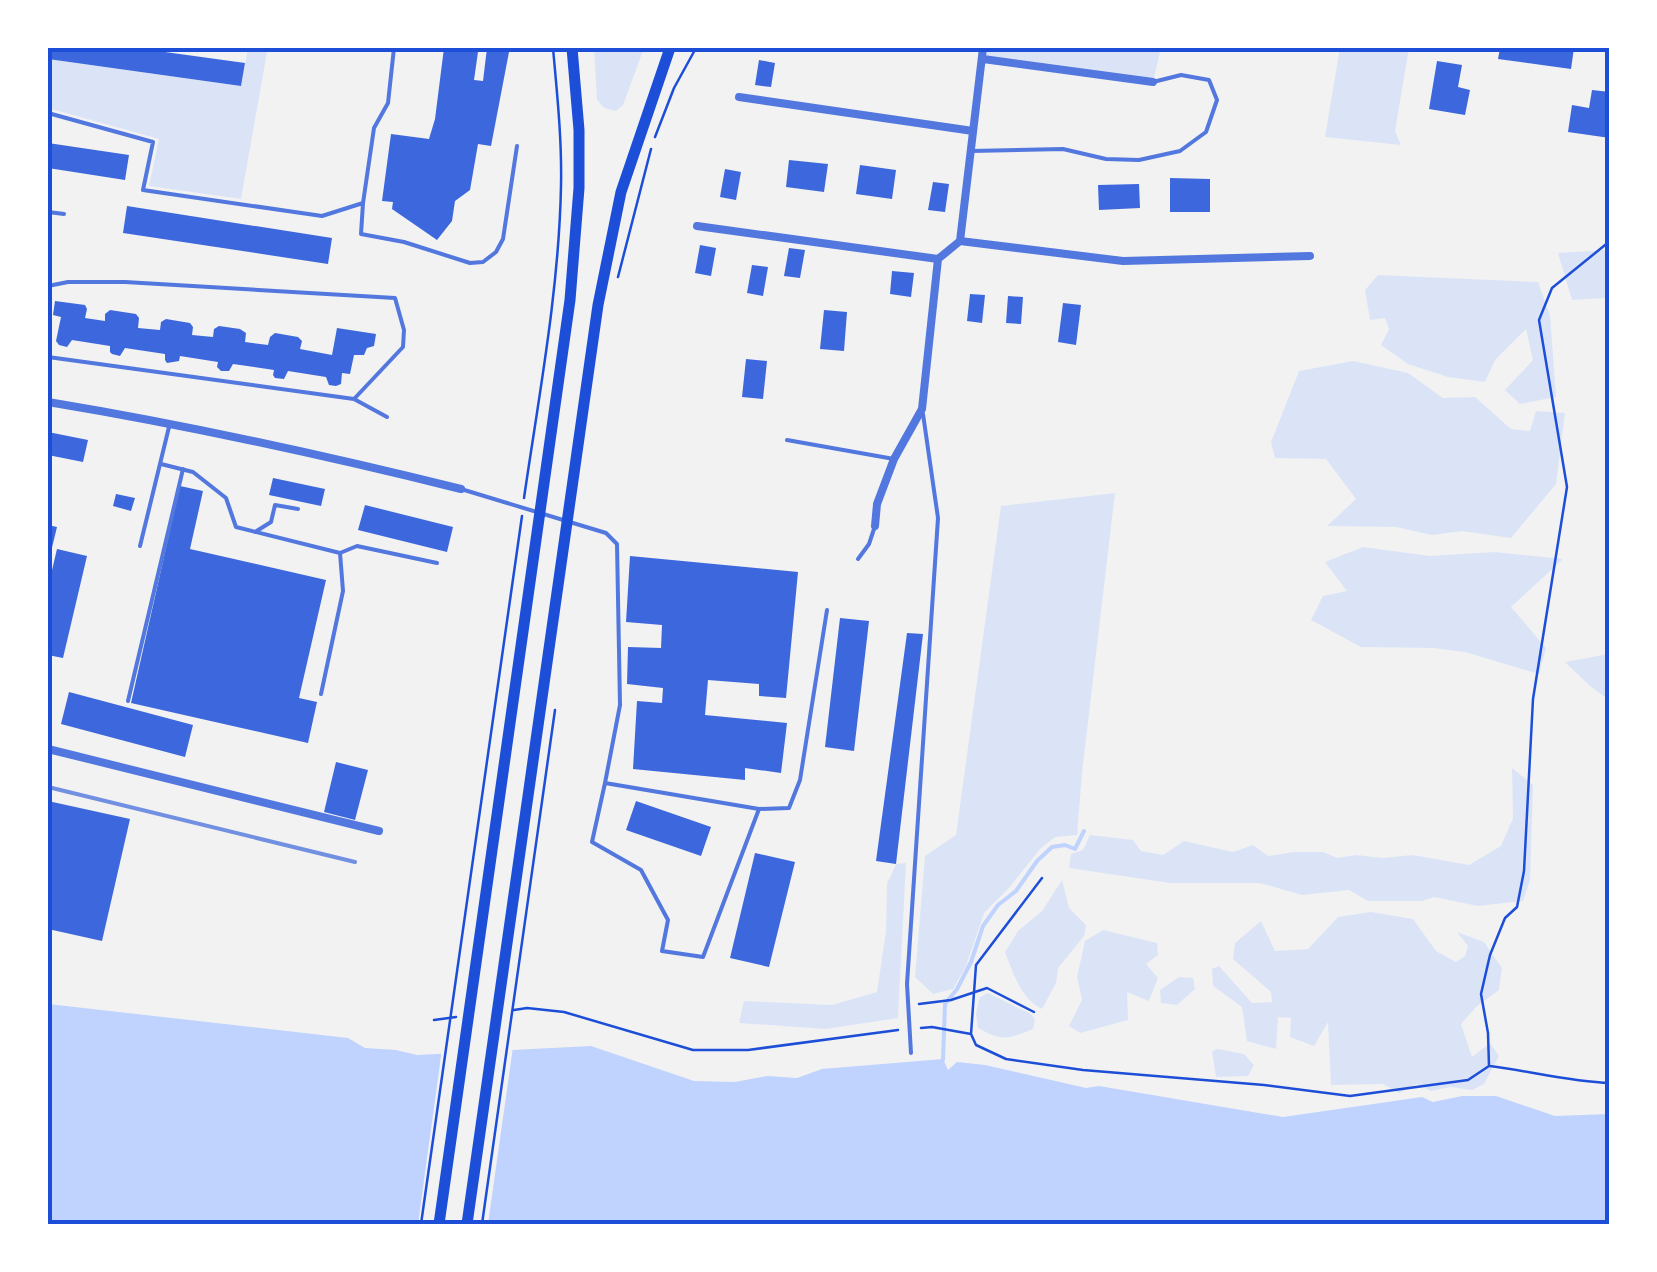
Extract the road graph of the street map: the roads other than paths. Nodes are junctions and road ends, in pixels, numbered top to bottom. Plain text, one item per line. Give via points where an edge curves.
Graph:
1 (394, 48) edge
2 (572, 48) edge
3 (670, 48) edge
4 (984, 48) edge
5 (982, 58) junction
6 (1153, 82) joint
7 (739, 97) dead end
8 (48, 113) edge
9 (973, 131) junction
10 (517, 146) dead end
11 (971, 150) junction
12 (363, 204) junction
13 (48, 212) edge
14 (64, 214) dead end
15 (697, 226) dead end
16 (960, 241) junction
17 (1310, 256) dead end
18 (938, 258) junction
19 (48, 286) edge
20 (48, 357) edge
21 (354, 400) junction
22 (48, 402) edge
23 (922, 410) junction
24 (387, 418) dead end
25 (170, 422) junction
26 (787, 440) dead end
27 (894, 459) junction
28 (160, 464) junction
29 (183, 468) junction
30 (460, 489) joint
31 (298, 509) dead end
32 (875, 526) joint
33 (254, 532) junction
34 (140, 546) dead end
35 (340, 554) junction
36 (858, 559) dead end
37 (436, 563) dead end
38 (826, 610) dead end
39 (321, 694) dead end
40 (128, 700) dead end
41 (48, 748) edge
42 (605, 783) junction
43 (760, 809) junction
44 (379, 832) dead end
45 (911, 1052) dead end
46 (438, 1224) edge
47 (467, 1224) edge

1 - 12 lane
2 - 46 main road via 580,188 572,280
3 - 47 main road via 621,192 598,305
4 - 5 street
5 - 6 street
5 - 9 street
6 - 11 lane via 1182,75 1209,80 1217,100 1206,132 1180,151 1139,160 1062,149
7 - 9 street
8 - 12 lane via 153,142 144,190 322,216
9 - 11 street
10 - 12 lane via 503,239 483,262 360,234
11 - 16 street
13 - 14 lane
15 - 18 street
16 - 17 street via 1123,261
16 - 18 street
18 - 23 street
19 - 21 lane via 125,282 394,298 403,346
20 - 21 lane
21 - 24 lane
22 - 25 street
23 - 27 street
23 - 45 lane via 938,518 906,984
25 - 28 lane
25 - 30 street
26 - 27 lane
27 - 32 street
28 - 29 lane
28 - 34 lane
29 - 33 lane via 226,498 236,528
29 - 40 lane
30 - 42 lane via 606,533 617,544 620,705
31 - 33 lane via 275,505 271,522
32 - 36 lane
33 - 35 lane
35 - 37 lane via 358,546
35 - 39 lane via 343,591
38 - 43 lane via 800,780 790,808
41 - 44 street
42 - 43 lane
42 - 43 lane via 592,842 641,870 668,920 662,951 703,957

